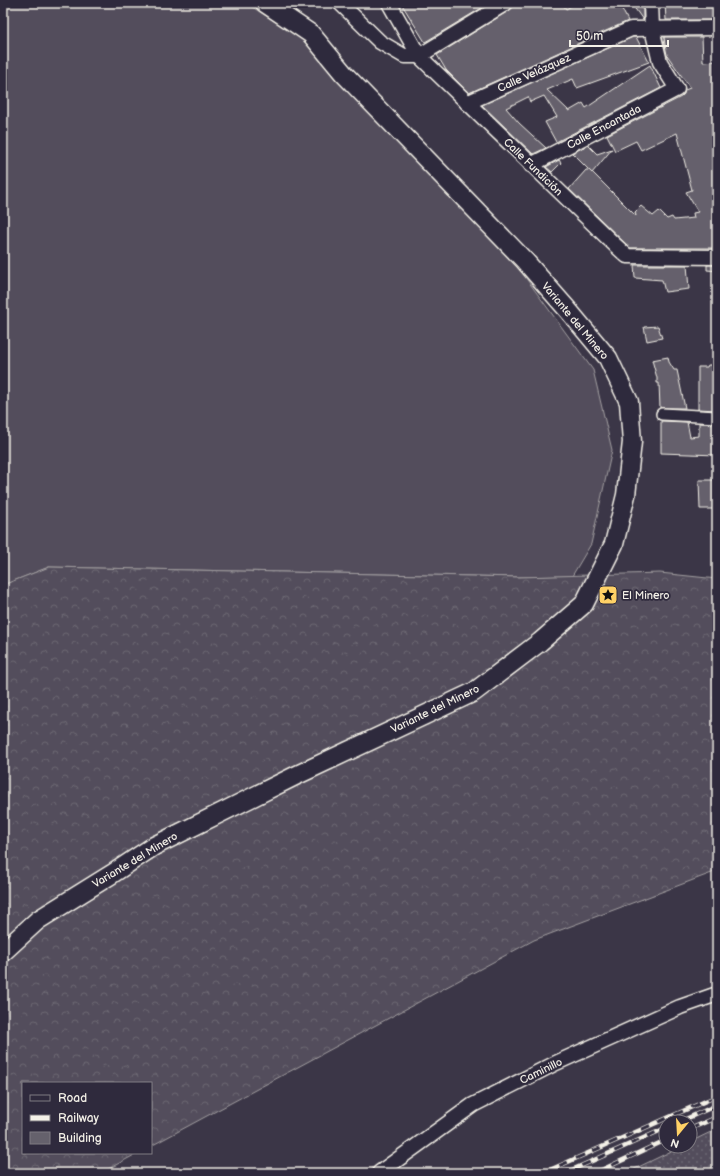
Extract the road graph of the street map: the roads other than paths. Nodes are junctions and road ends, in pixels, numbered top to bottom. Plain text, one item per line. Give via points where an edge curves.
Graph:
1 (265, 3) edge
2 (340, 3) edge
3 (389, 3) edge
4 (506, 3) edge
5 (651, 3) edge
6 (717, 28) edge
7 (652, 29) junction
8 (419, 56) junction
9 (467, 103) junction
10 (531, 165) junction
11 (717, 257) edge
12 (662, 414) dead end
13 (717, 417) edge
14 (3, 952) edge
15 (717, 994) edge
16 (379, 1173) edge

1 - 14 street, Variante del Minero via 311,34 344,74 525,261 608,358 629,402 632,442 626,495 614,544 584,604 540,642 474,692 154,846 38,920
2 - 8 street via 380,42 404,56
3 - 8 street, Calle Fundición
4 - 8 street
5 - 7 street
6 - 7 street, Calle Velázquez
7 - 9 street, Calle Velázquez via 631,29
7 - 10 street, Calle Encantada via 660,62 677,89
8 - 9 street, Calle Fundición
9 - 10 street, Calle Fundición
10 - 11 street, Calle Fundición via 626,256
12 - 13 street
15 - 16 street, Caminillo via 650,1020 473,1105

